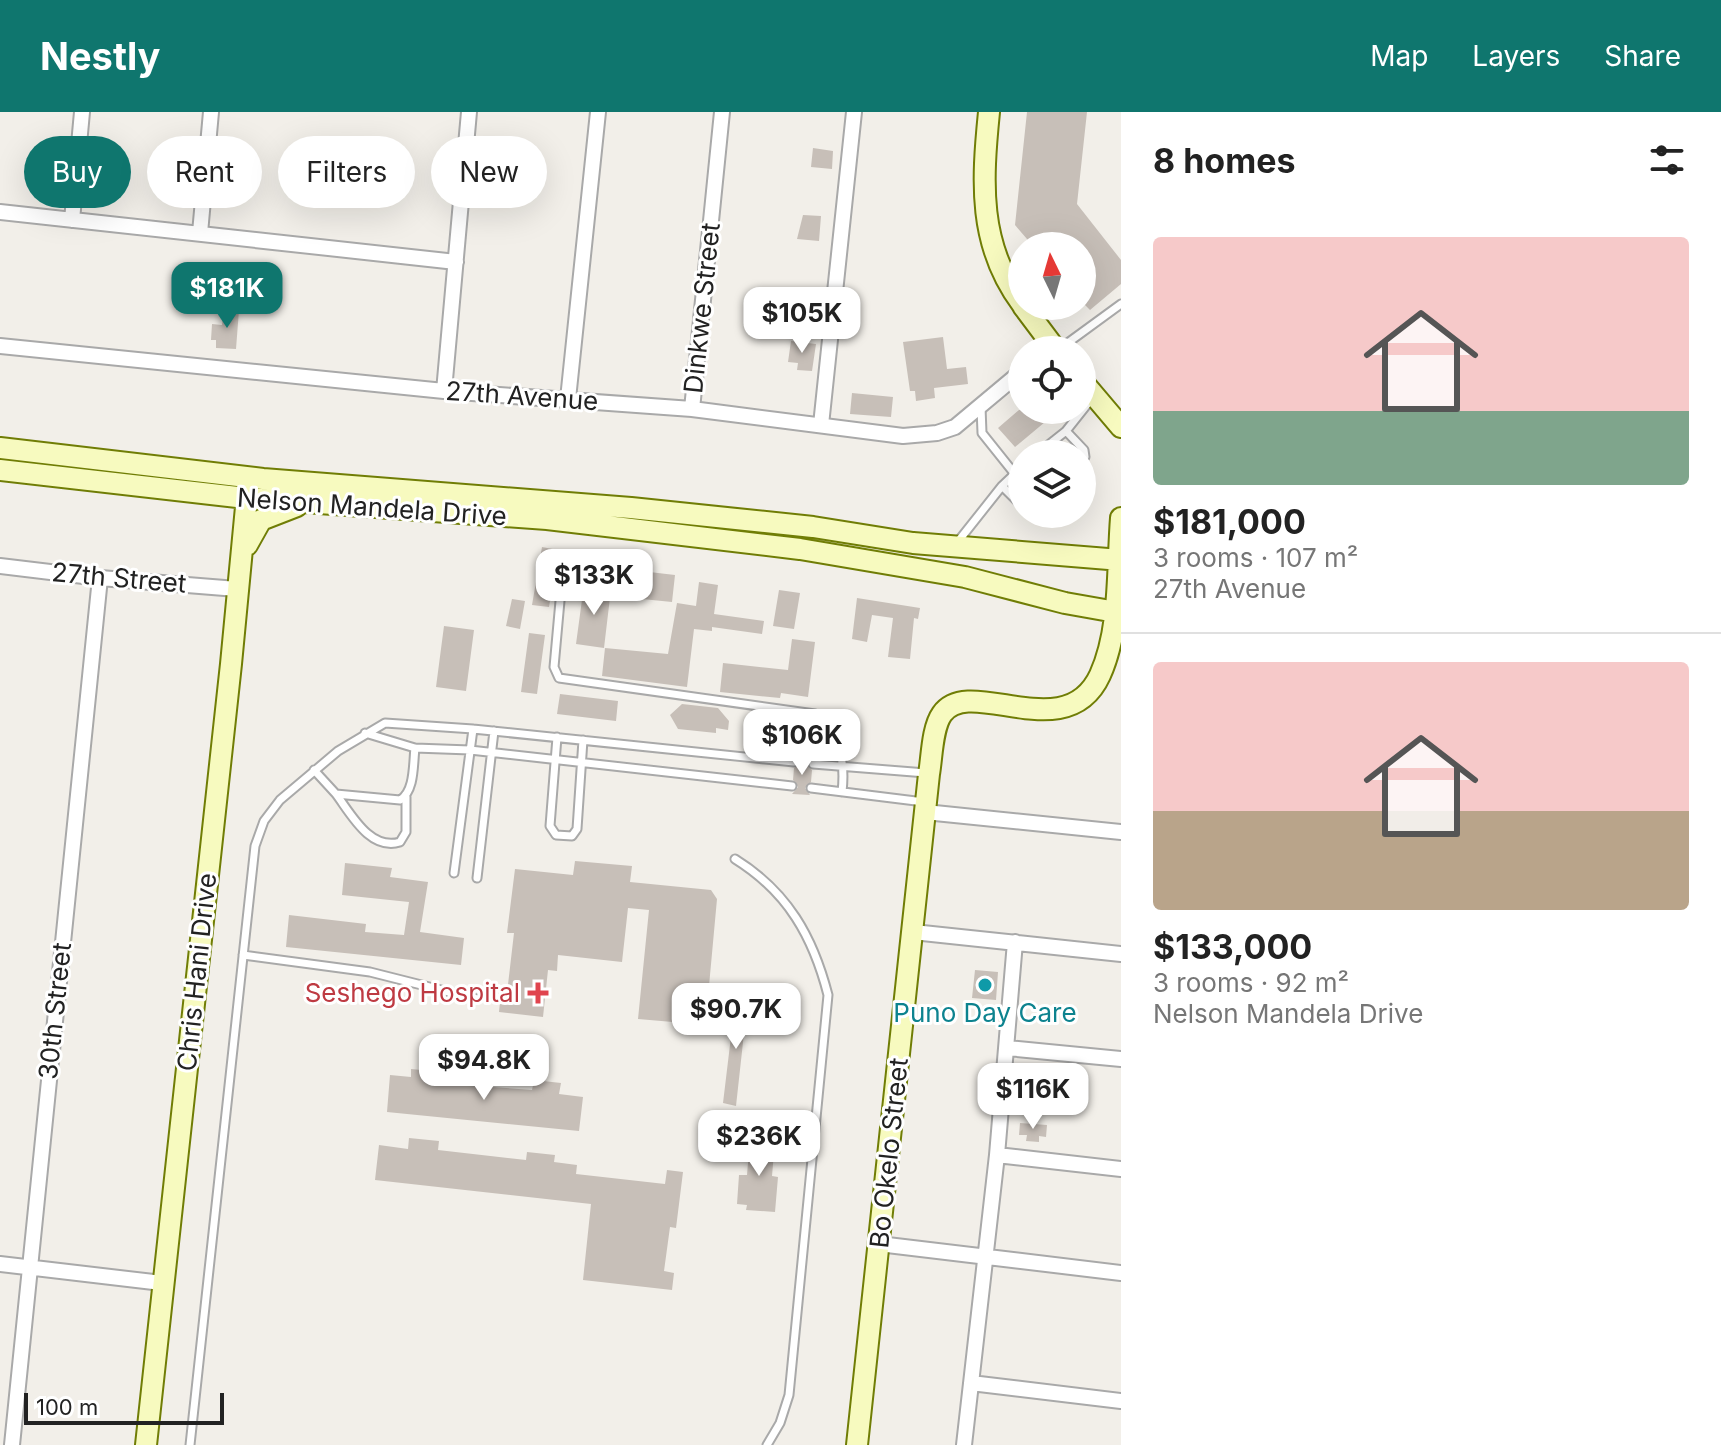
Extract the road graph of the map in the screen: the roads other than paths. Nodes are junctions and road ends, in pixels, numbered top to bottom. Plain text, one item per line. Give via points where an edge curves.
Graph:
1 (82, 112) edge
2 (211, 112) edge
3 (469, 112) edge
4 (598, 112) edge
5 (722, 112) edge
6 (854, 112) edge
7 (989, 112) edge
8 (0, 212) edge
9 (72, 220) junction
10 (200, 233) junction
11 (456, 262) junction
12 (1008, 285) edge
13 (1121, 304) edge
14 (1073, 336) edge
15 (0, 346) edge
16 (1008, 383) edge
17 (444, 391) junction
18 (1096, 397) edge
19 (568, 399) junction
20 (981, 405) junction
21 (692, 409) junction
22 (1070, 424) edge
23 (821, 425) junction
24 (1121, 427) edge
25 (1066, 431) junction
26 (1055, 440) edge
27 (1075, 440) edge
28 (0, 448) edge
29 (1008, 466) edge
30 (0, 470) edge
31 (249, 477) junction
32 (1008, 480) edge
33 (1002, 486) junction
34 (1008, 492) edge
35 (246, 498) junction
36 (309, 503) junction
37 (1121, 518) edge
38 (955, 546) junction
39 (1119, 559) edge
40 (0, 566) edge
41 (238, 567) junction
42 (563, 568) dead end
43 (100, 578) junction
44 (237, 589) junction
45 (1118, 612) edge
46 (1113, 652) edge
47 (473, 729) junction
48 (494, 731) junction
49 (365, 733) junction
50 (557, 737) junction
51 (583, 740) junction
52 (415, 748) junction
53 (470, 750) junction
54 (492, 753) junction
55 (555, 760) junction
56 (794, 762) dead end
57 (581, 763) junction
58 (813, 764) dead end
59 (845, 767) junction
60 (314, 770) junction
61 (929, 774) junction
62 (792, 786) dead end
63 (811, 788) dead end
64 (842, 792) junction
65 (336, 794) junction
66 (406, 797) junction
67 (925, 807) junction
68 (1121, 832) edge
69 (735, 859) dead end
70 (454, 873) dead end
71 (477, 878) dead end
72 (913, 932) junction
73 (1015, 942) junction
74 (1121, 954) edge
75 (243, 955) junction
76 (477, 999) dead end
77 (1007, 1048) junction
78 (1121, 1059) edge
79 (997, 1155) junction
80 (1121, 1169) edge
81 (879, 1244) junction
82 (984, 1257) junction
83 (0, 1264) edge
84 (29, 1268) junction
85 (1121, 1273) edge
86 (162, 1283) junction
87 (971, 1383) junction
88 (0, 1388) edge
89 (16, 1390) junction
90 (1121, 1401) edge
91 (12, 1445) edge
92 (146, 1445) edge
93 (190, 1445) edge
94 (767, 1445) edge
95 (857, 1445) edge
96 (964, 1445) edge

1 - 9 street
2 - 10 street
3 - 11 street
4 - 19 street
5 - 21 street, Dinkwe Street
6 - 23 street
7 - 12 main road via 983,166 986,219
8 - 9 street
9 - 10 street
10 - 11 street
11 - 17 street
13 - 14 lane
15 - 17 street, 27th Avenue
16 - 20 street, 27th Avenue
17 - 19 street, 27th Avenue
18 - 24 main road
19 - 21 street, 27th Avenue
20 - 23 street, 27th Avenue via 955,427 922,435
20 - 29 lane via 982,433
21 - 23 street, 27th Avenue
22 - 25 lane
25 - 26 lane
25 - 27 lane
28 - 31 main road, Nelson Mandela Drive
30 - 35 main road, Nelson Mandela Drive
31 - 35 main road, Chris Hani Drive
31 - 38 main road, Nelson Mandela Drive via 631,508
32 - 33 lane
33 - 34 lane
33 - 38 lane
35 - 36 main road, Nelson Mandela Drive
35 - 41 main road, Chris Hani Drive
36 - 41 main road via 261,520
36 - 45 main road, Nelson Mandela Drive via 547,519 800,549 965,577
37 - 39 main road
38 - 39 main road, Nelson Mandela Drive
39 - 45 main road
40 - 43 street, 27th Street
41 - 44 main road, Chris Hani Drive
42 - 59 lane via 554,667 559,678 815,714 827,723
43 - 44 street, 27th Street
43 - 84 street, 30th Street
44 - 86 main road, Chris Hani Drive
45 - 46 main road
46 - 61 main road, Bo Okelo Street via 1085,698 1062,710 972,703 945,710
47 - 48 lane
47 - 49 lane via 396,722
47 - 53 lane
48 - 50 lane
48 - 54 lane
49 - 52 lane
49 - 60 lane
50 - 51 lane
50 - 55 lane
51 - 56 lane
51 - 57 lane
52 - 53 lane
52 - 66 lane
53 - 54 lane
53 - 70 lane
54 - 55 lane
54 - 71 lane
55 - 57 lane
55 - 57 lane via 550,826 556,835 576,835
57 - 62 lane
58 - 59 lane
59 - 61 lane
59 - 64 lane
60 - 65 lane
60 - 75 lane via 280,800 260,831
61 - 67 main road, Bo Okelo Street
63 - 64 lane
64 - 67 lane
65 - 66 lane via 395,801
65 - 66 lane via 363,831 389,844 400,842 406,832
67 - 68 street
67 - 72 main road, Bo Okelo Street
69 - 94 lane via 766,881 806,930 828,995 789,1395
72 - 73 street
72 - 81 main road, Bo Okelo Street
73 - 74 street
73 - 77 street
75 - 76 lane via 370,972
75 - 93 lane
77 - 78 street
77 - 79 street
79 - 80 street
79 - 82 street
81 - 82 street
81 - 95 main road, Bo Okelo Street
82 - 85 street
82 - 87 street
83 - 84 street
84 - 86 street
84 - 89 street, 30th Street
86 - 92 main road, Chris Hani Drive
87 - 90 street
87 - 96 street
88 - 89 street
89 - 91 street, 30th Street

